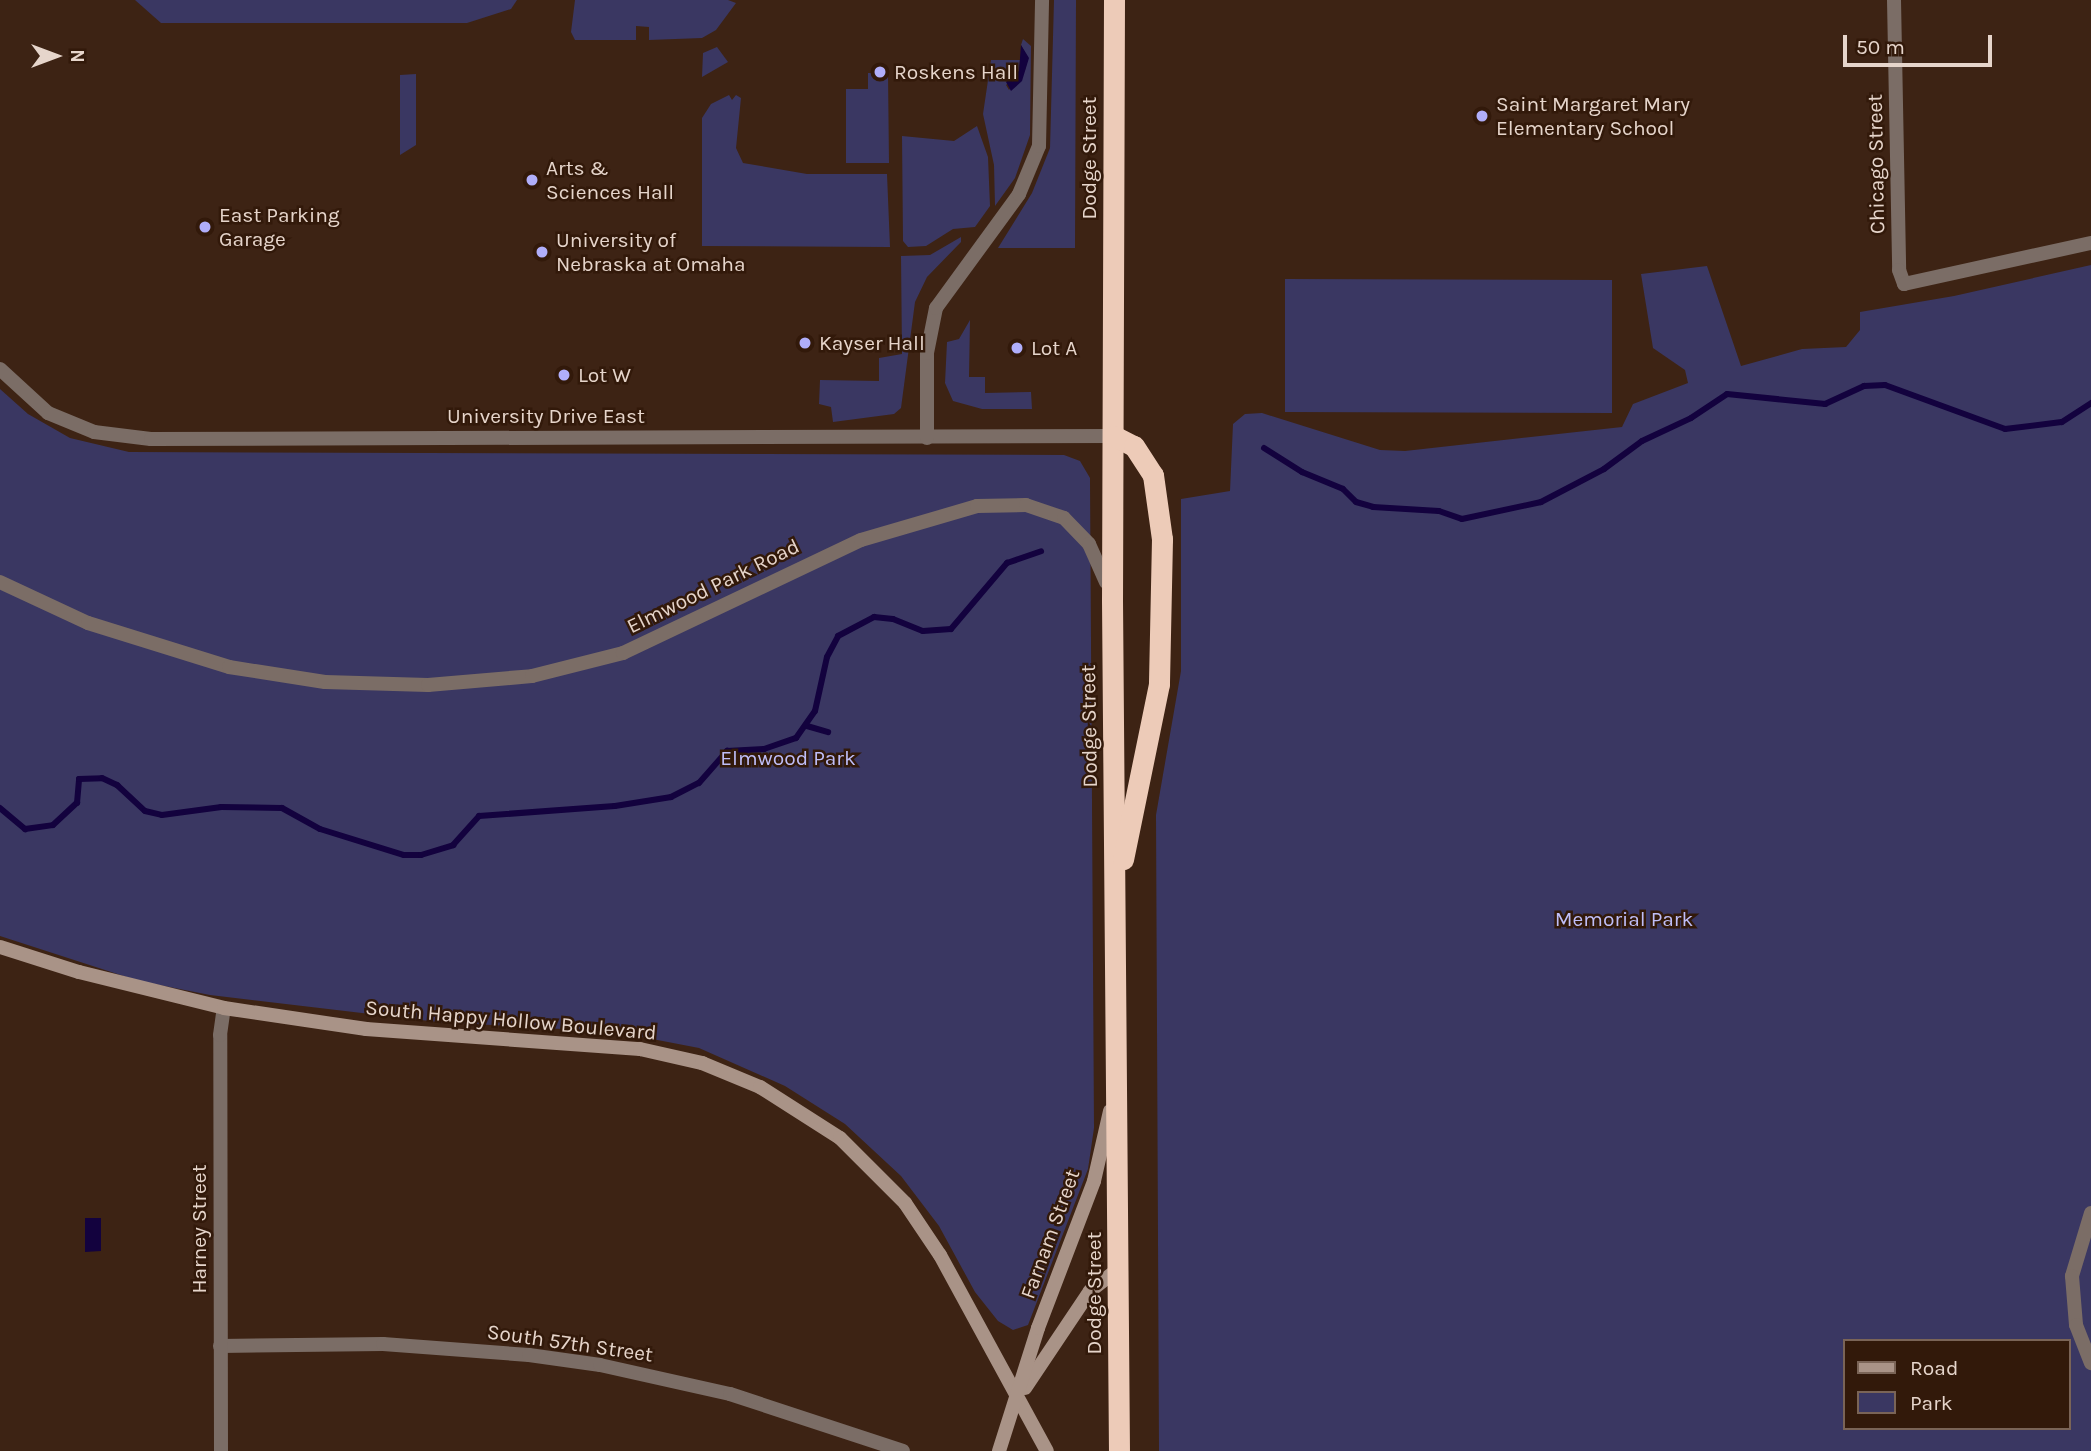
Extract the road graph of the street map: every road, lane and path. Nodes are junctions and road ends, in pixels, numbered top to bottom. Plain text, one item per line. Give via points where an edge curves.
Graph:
1 (1042, 0) edge
2 (1114, 0) edge
3 (1894, 0) edge
4 (2091, 243) edge
5 (0, 369) edge
6 (1114, 436) junction
7 (927, 438) junction
8 (0, 582) edge
9 (1112, 600) junction
10 (1115, 895) junction
11 (0, 947) edge
12 (224, 1008) junction
13 (1117, 1079) junction
14 (2091, 1213) edge
15 (1119, 1268) junction
16 (220, 1346) junction
17 (2091, 1363) edge
18 (1016, 1401) junction
19 (221, 1451) edge
20 (903, 1451) edge
21 (999, 1451) edge
22 (1047, 1451) edge
23 (1119, 1451) edge

1 - 7 street via 1039,146 1019,194 936,307 927,354
2 - 6 highway, Dodge Street
3 - 4 street, Chicago Street via 1899,270 1904,284
5 - 7 street, University Drive East via 48,413 94,432 151,439
6 - 7 street, University Drive East
6 - 9 highway, Dodge Street
6 - 10 highway via 1133,446 1153,475 1162,539 1159,684
8 - 9 street, Elmwood Park Road via 88,624 193,658 277,676 374,685 532,676 623,653 861,540 977,506 1026,505 1064,518 1100,561
9 - 10 highway, Dodge Street
10 - 13 highway, Dodge Street
11 - 12 street, South Happy Hollow Boulevard
12 - 16 street, Harney Street via 220,1035
12 - 18 street, South Happy Hollow Boulevard via 366,1028 640,1049 702,1063 760,1087 840,1138 905,1203 940,1255
13 - 15 highway, Dodge Street
13 - 18 street, Farnam Street via 1094,1181 1038,1328
14 - 17 street via 2072,1276 2076,1325
15 - 18 street, Farnam Street via 1090,1291
15 - 23 highway, Dodge Street
16 - 19 street, Harney Street
16 - 20 street, South 57th Street via 383,1344 600,1365 730,1394
18 - 21 street, Farnam Street
18 - 22 street, South Happy Hollow Boulevard

